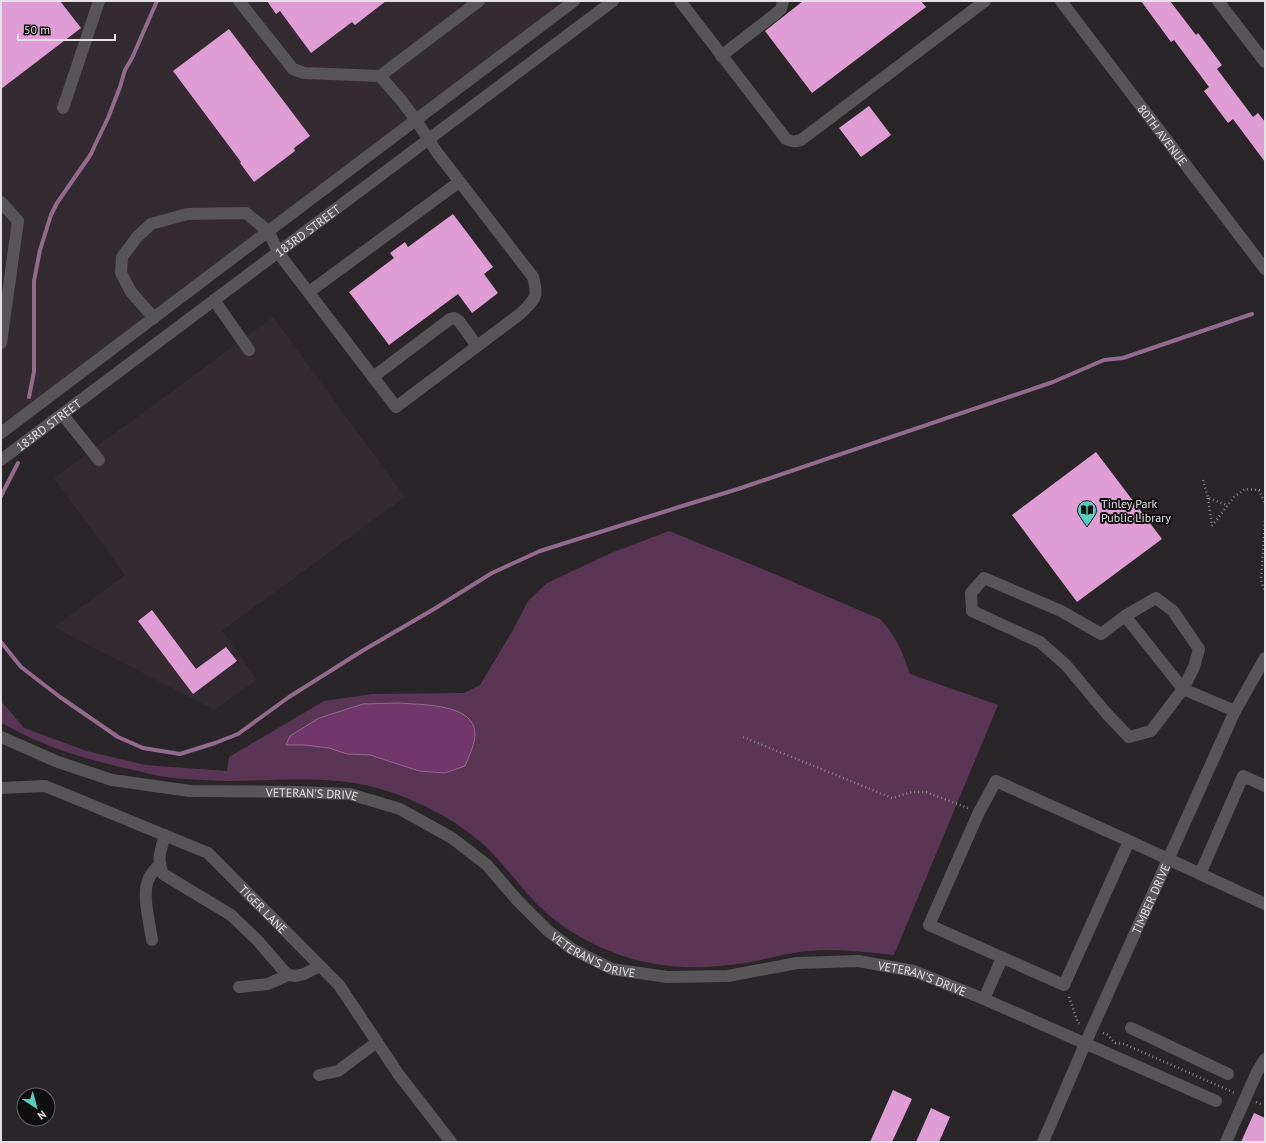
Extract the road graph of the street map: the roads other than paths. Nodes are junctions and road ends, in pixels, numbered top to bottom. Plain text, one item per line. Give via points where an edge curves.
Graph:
1 (100, 1) edge
2 (239, 1) edge
3 (479, 1) edge
4 (574, 1) edge
5 (613, 1) edge
6 (680, 1) edge
7 (783, 1) edge
8 (1061, 1) edge
9 (1218, 1) edge
10 (979, 3) edge
11 (721, 56) junction
12 (1265, 62) edge
13 (380, 76) junction
14 (63, 108) dead end
15 (416, 120) junction
16 (429, 140) junction
17 (459, 182) junction
18 (1, 202) edge
19 (268, 231) junction
20 (279, 252) junction
21 (1265, 269) edge
22 (309, 292) junction
23 (214, 300) junction
24 (3, 310) edge
25 (154, 318) junction
26 (1, 343) edge
27 (478, 346) junction
28 (249, 350) dead end
29 (373, 377) junction
30 (62, 414) junction
31 (1, 433) edge
32 (1, 460) edge
33 (99, 460) dead end
34 (1126, 616) junction
35 (1265, 658) edge
36 (1183, 689) junction
37 (1235, 711) junction
38 (1, 737) edge
39 (1265, 786) edge
40 (1, 788) edge
41 (165, 835) junction
42 (1129, 841) junction
43 (1168, 858) junction
44 (159, 865) junction
45 (1200, 874) junction
46 (1265, 904) edge
47 (152, 940) dead end
48 (1002, 958) junction
49 (320, 966) junction
50 (288, 975) junction
51 (239, 987) dead end
52 (984, 999) junction
53 (1131, 1028) dead end
54 (377, 1042) junction
55 (1085, 1044) junction
56 (1265, 1059) edge
57 (1228, 1074) dead end
58 (319, 1075) dead end
59 (1216, 1101) dead end
60 (451, 1142) edge
61 (1043, 1142) edge
62 (1226, 1142) edge

1 - 14 street
2 - 13 street via 293,69 304,74
3 - 13 street
4 - 15 street, 183RD STREET
5 - 16 street, 183RD STREET
6 - 11 street
7 - 11 street via 781,8 774,15
8 - 21 street, 80TH AVENUE
9 - 12 street
10 - 11 street via 802,140 796,142 786,139
13 - 15 street
15 - 16 street
15 - 19 street, 183RD STREET
16 - 17 street
16 - 20 street, 183RD STREET
17 - 22 street
17 - 27 street via 534,277 537,290 533,302
18 - 24 street via 18,222
19 - 20 street
19 - 25 street, 183RD STREET
19 - 25 street via 246,212 187,214 151,224 122,257 121,272 130,292
20 - 22 street
20 - 23 street, 183RD STREET
22 - 29 street
23 - 28 street
23 - 30 street, 183RD STREET
24 - 26 street
25 - 31 street, 183RD STREET
27 - 29 street via 459,321 450,319
27 - 29 street via 396,407
30 - 32 street, 183RD STREET
30 - 33 street
34 - 36 street
34 - 36 street via 1156,598 1173,611 1199,649 1194,667
34 - 36 street via 1101,634 1061,611 984,578 971,594 972,611 1040,642 1066,665 1106,714 1129,737 1151,731
35 - 37 street, TIMBER DRIVE
36 - 37 street
37 - 43 street, TIMBER DRIVE
38 - 52 street, VETERAN'S DRIVE via 58,762 112,780 190,790 350,794 400,809 452,838 487,865 547,930 572,949 612,969 667,976 728,976 796,963 858,961 914,971
39 - 45 street via 1243,776
40 - 41 street, TIGER LANE via 45,786
41 - 44 street
41 - 49 street, TIGER LANE via 208,853
42 - 43 street
42 - 48 street via 1064,985
42 - 48 street via 996,781 979,812 928,925
43 - 45 street
43 - 55 street, TIMBER DRIVE
44 - 47 street via 146,885
44 - 50 street via 163,874 231,915
45 - 46 street
48 - 52 street
49 - 50 street via 304,974
49 - 54 street, TIGER LANE via 338,986
50 - 51 street via 268,984
52 - 55 street, VETERAN'S DRIVE
53 - 57 street
54 - 58 street via 338,1071
54 - 60 street, TIGER LANE
55 - 59 street, VETERAN'S DRIVE
55 - 61 street, TIMBER DRIVE
56 - 62 street

